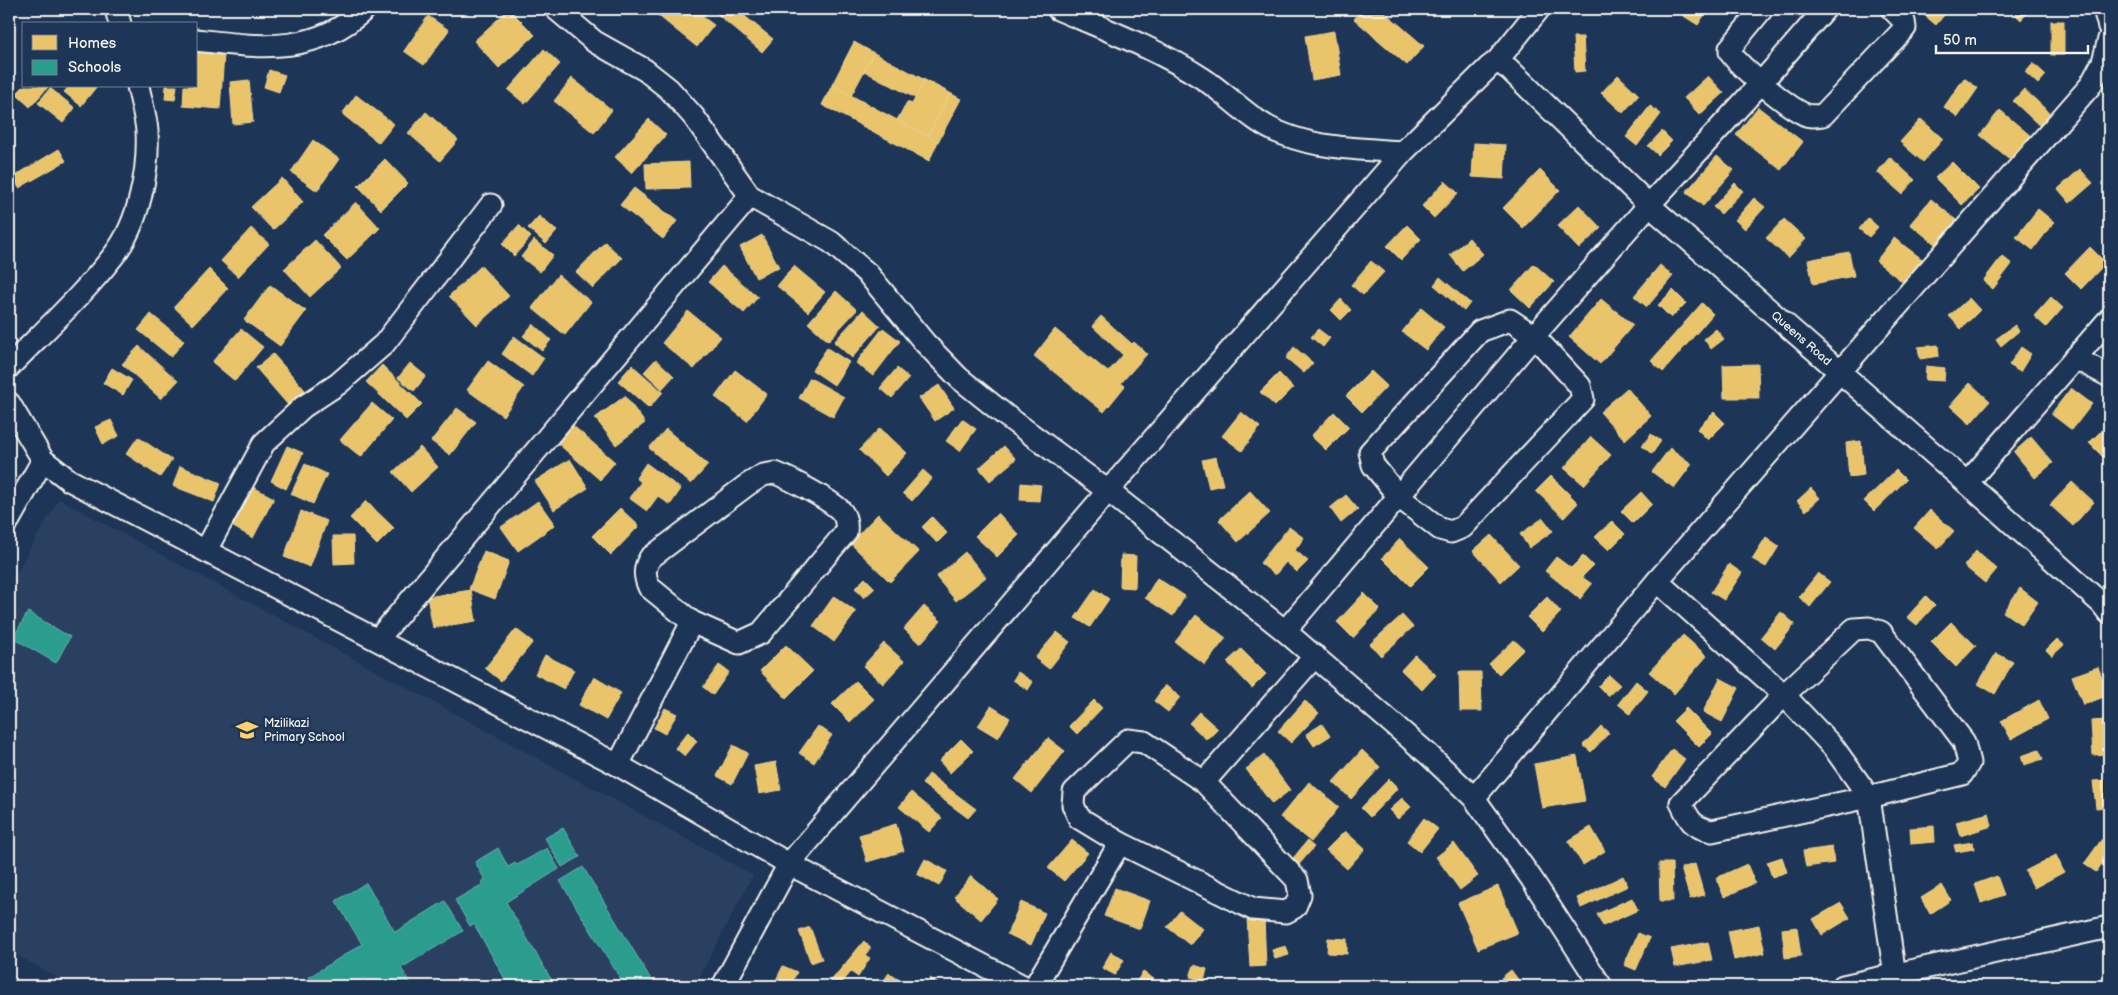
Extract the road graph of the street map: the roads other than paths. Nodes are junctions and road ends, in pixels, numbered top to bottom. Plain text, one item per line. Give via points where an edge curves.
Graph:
1 (116, 9) edge
2 (364, 9) edge
3 (556, 9) edge
4 (1058, 9) edge
5 (1539, 9) edge
6 (1762, 9) edge
7 (1825, 9) edge
8 (1892, 9) edge
9 (2104, 9) edge
10 (119, 22) edge
11 (2109, 27) edge
12 (2109, 39) edge
13 (198, 40) edge
14 (1497, 62) junction
15 (1761, 83) junction
16 (138, 88) edge
17 (1402, 152) junction
18 (750, 196) junction
19 (491, 205) dead end
20 (1649, 205) junction
21 (2109, 319) edge
22 (1534, 336) junction
23 (2076, 358) junction
24 (9, 367) edge
25 (1841, 372) junction
26 (2109, 376) edge
27 (9, 403) edge
28 (43, 460) junction
29 (1967, 483) junction
30 (1108, 491) junction
31 (1399, 497) junction
32 (9, 520) edge
33 (206, 550) junction
34 (1657, 581) junction
35 (2109, 613) edge
36 (692, 622) junction
37 (1285, 631) junction
38 (378, 639) junction
39 (1315, 656) junction
40 (1784, 695) junction
41 (618, 765) junction
42 (1204, 782) junction
43 (1869, 797) junction
44 (1474, 798) junction
45 (1120, 843) junction
46 (789, 864) junction
47 (2109, 928) edge
48 (1895, 976) junction
49 (989, 979) edge
50 (723, 986) edge
51 (1023, 986) edge
52 (1035, 986) edge
53 (1601, 986) edge
54 (1843, 986) edge

1 - 10 street
2 - 13 street via 312,40 283,46
3 - 18 street via 594,42 645,70 682,102
4 - 17 street via 1167,56 1281,134 1308,142
5 - 14 street
6 - 15 street via 1730,48 1732,56
7 - 15 street
8 - 15 street via 1904,21 1905,28 1822,115 1804,114
9 - 11 street
12 - 25 street via 2103,62 2090,86
14 - 17 street
14 - 20 street, Queens Road via 1509,68
15 - 20 street
16 - 24 street via 147,131 145,168 138,204 129,228 114,254
17 - 30 street
18 - 30 street via 831,242 868,274 959,378
18 - 38 street
19 - 33 street via 384,344 264,443
20 - 22 street
20 - 25 street, Queens Road
21 - 23 street
22 - 31 street
22 - 31 street via 1510,320 1480,331 1370,452 1373,465
22 - 31 street via 1580,386 1583,399 1463,527 1451,532 1440,529
23 - 26 street
23 - 29 street
25 - 29 street, Queens Road
25 - 34 street
27 - 28 street
28 - 32 street
28 - 33 street via 69,480
29 - 35 street, Queens Road
30 - 37 street
30 - 46 street
31 - 37 street
33 - 38 street
34 - 40 street
34 - 44 street
36 - 36 street via 739,643 761,633 846,532 847,522 841,510 775,473 763,475 747,485 650,558 645,571 650,587
36 - 41 street
37 - 39 street
38 - 41 street
39 - 42 street
39 - 44 street
40 - 43 street via 1834,748
40 - 43 street via 1681,803 1689,820 1699,829 1712,831
40 - 43 street via 1854,629 1870,628 1881,632 1964,742 1969,763 1962,774
41 - 46 street
42 - 45 street via 1144,742 1128,740 1074,792 1073,804 1079,818
42 - 45 street via 1298,880 1300,895 1295,907 1286,912 1253,909
43 - 48 street
44 - 53 street
45 - 52 street
46 - 49 street
46 - 50 street
47 - 48 street
48 - 54 street
49 - 51 street

